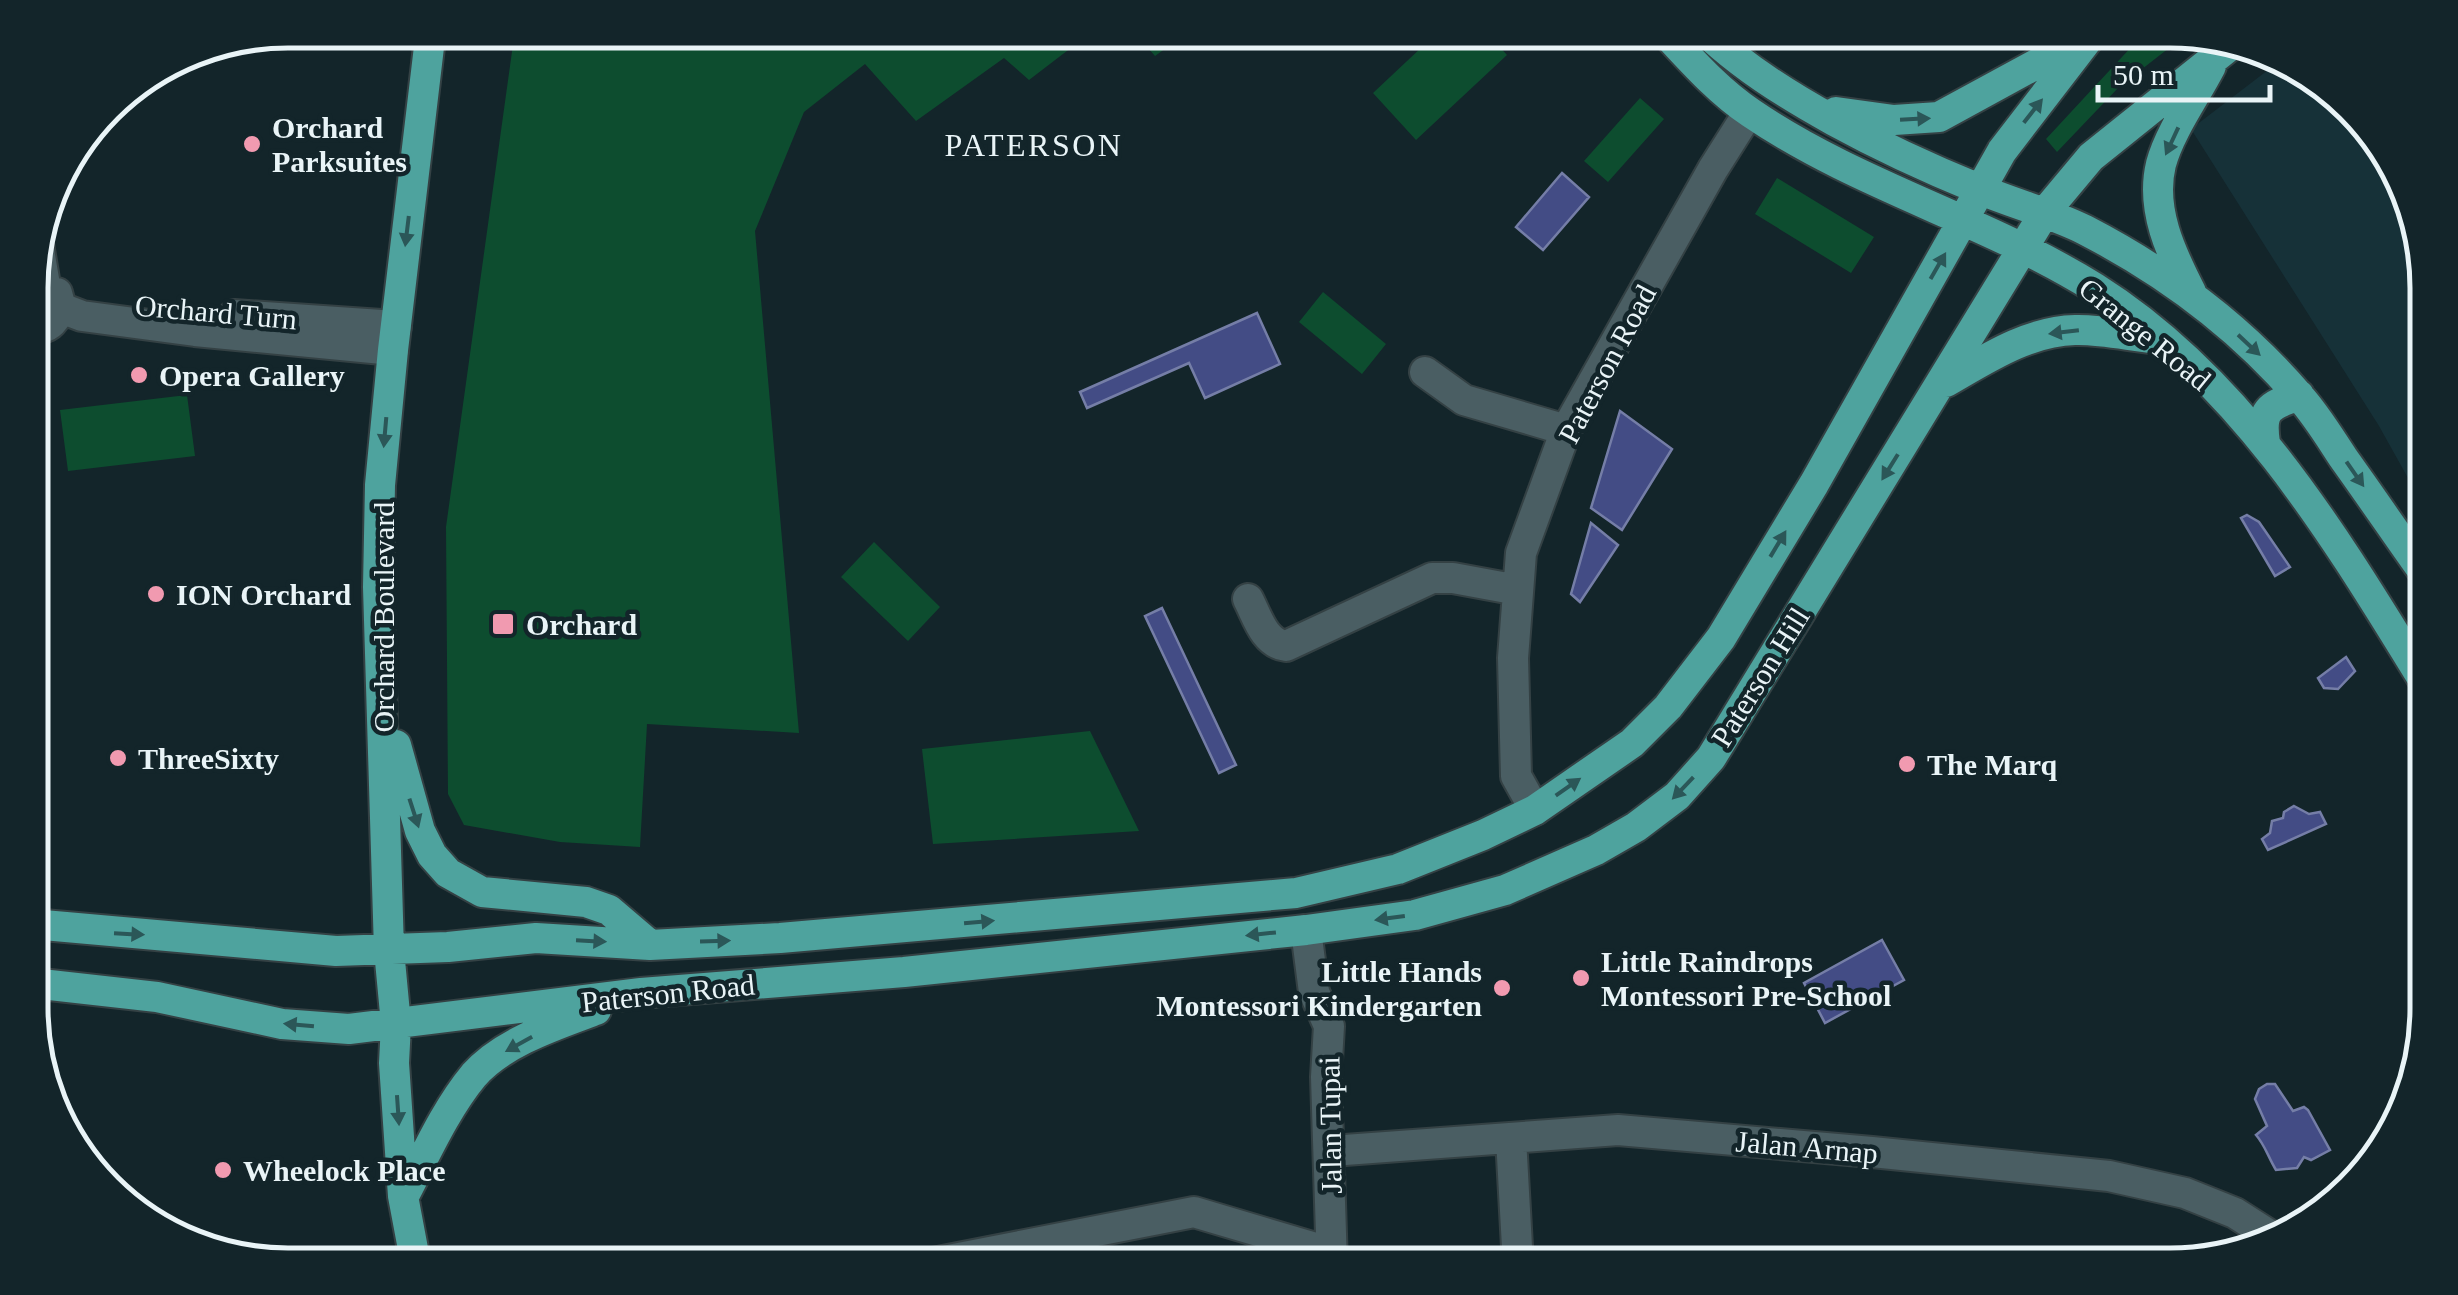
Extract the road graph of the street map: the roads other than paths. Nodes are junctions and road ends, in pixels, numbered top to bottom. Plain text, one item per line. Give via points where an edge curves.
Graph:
1 (429, 47) edge
2 (1680, 47) edge
3 (1724, 47) edge
4 (2065, 47) edge
5 (2082, 47) edge
6 (2221, 54) edge
7 (2223, 54) edge
8 (1818, 110) junction
9 (1750, 112) junction
10 (1981, 190) junction
11 (2045, 212) junction
12 (1964, 222) junction
13 (2023, 249) junction
14 (48, 276) edge
15 (2196, 299) junction
16 (394, 338) junction
17 (2161, 339) junction
18 (1425, 372) dead end
19 (1942, 384) junction
20 (2299, 395) junction
21 (1566, 430) junction
22 (2264, 443) junction
23 (2410, 553) edge
24 (1518, 590) junction
25 (1248, 598) dead end
26 (2410, 659) edge
27 (382, 684) junction
28 (1516, 776) junction
29 (1535, 810) junction
30 (1484, 834) junction
31 (1296, 893) joint
32 (48, 925) edge
33 (1306, 930) junction
34 (650, 944) junction
35 (389, 950) junction
36 (48, 986) edge
37 (641, 993) junction
38 (396, 1024) junction
39 (1510, 1138) junction
40 (1331, 1152) junction
41 (404, 1196) junction
42 (2261, 1230) edge
43 (1298, 1247) edge
44 (1332, 1247) edge
45 (1517, 1247) edge
46 (413, 1248) edge
47 (1012, 1248) edge

1 -> 16 main road, Orchard Boulevard
2 - 9 main road, Grange Road
3 - 8 main road, Grange Road
8 -> 4 main road via 1894,120 1938,117
10 -> 5 main road, Paterson Hill via 2002,151
6 - 11 main road, Paterson Hill via 2092,158
7 -> 15 main road via 2161,164 2159,206 2169,251
8 - 10 main road, Grange Road
9 - 12 main road, Grange Road
9 - 21 street, Paterson Road
10 - 11 main road, Grange Road
10 - 12 main road, Paterson Hill
11 - 13 main road, Paterson Hill
11 - 15 main road, Grange Road
12 - 13 main road, Grange Road
29 -> 12 main road, Paterson Hill via 1632,743 1668,708 1720,638
13 - 17 main road, Grange Road via 2100,291
13 - 19 main road, Paterson Hill
14 - 16 street, Orchard Turn via 82,316 195,331
15 -> 20 main road, Grange Road
16 -> 27 main road, Orchard Boulevard via 380,499
17 -> 19 main road via 2052,332 2010,345
17 - 22 main road, Grange Road via 2195,366
18 - 21 street via 1464,400
19 -> 33 main road, Paterson Hill via 1711,758 1678,796 1610,842 1506,890 1415,915
20 - 22 main road via 2268,411
20 -> 23 main road, Grange Road
21 - 24 street, Paterson Road via 1521,553
22 - 26 main road, Grange Road
24 - 25 street via 1432,578 1286,646 1268,637
24 - 28 street, Paterson Road
27 -> 34 main road via 420,831 448,874 482,892 586,902 609,910
27 - 35 main road, Orchard Boulevard
28 - 29 street, Paterson Road
28 - 30 street via 1507,806
29 - 30 main road, Paterson Hill
30 - 31 main road, Paterson Hill via 1398,869
34 -> 31 main road, Paterson Road via 882,931
32 -> 35 main road, Paterson Road
33 -> 37 main road, Paterson Road
33 - 40 street, Jalan Tupai via 1314,992 1328,1026
35 -> 34 main road, Paterson Road via 536,938
35 - 38 main road, Orchard Boulevard
38 -> 36 main road, Paterson Road via 282,1024 157,996
37 - 38 main road, Paterson Road
37 -> 41 main road via 516,1044 476,1073
38 -> 41 main road, Orchard Boulevard
39 - 40 street, Jalan Arnap
39 - 42 street, Jalan Arnap via 1618,1130 2109,1176 2185,1194
39 - 45 street
40 - 44 street, Jalan Tupai
41 - 46 main road, Orchard Boulevard
43 - 47 street via 1194,1212

